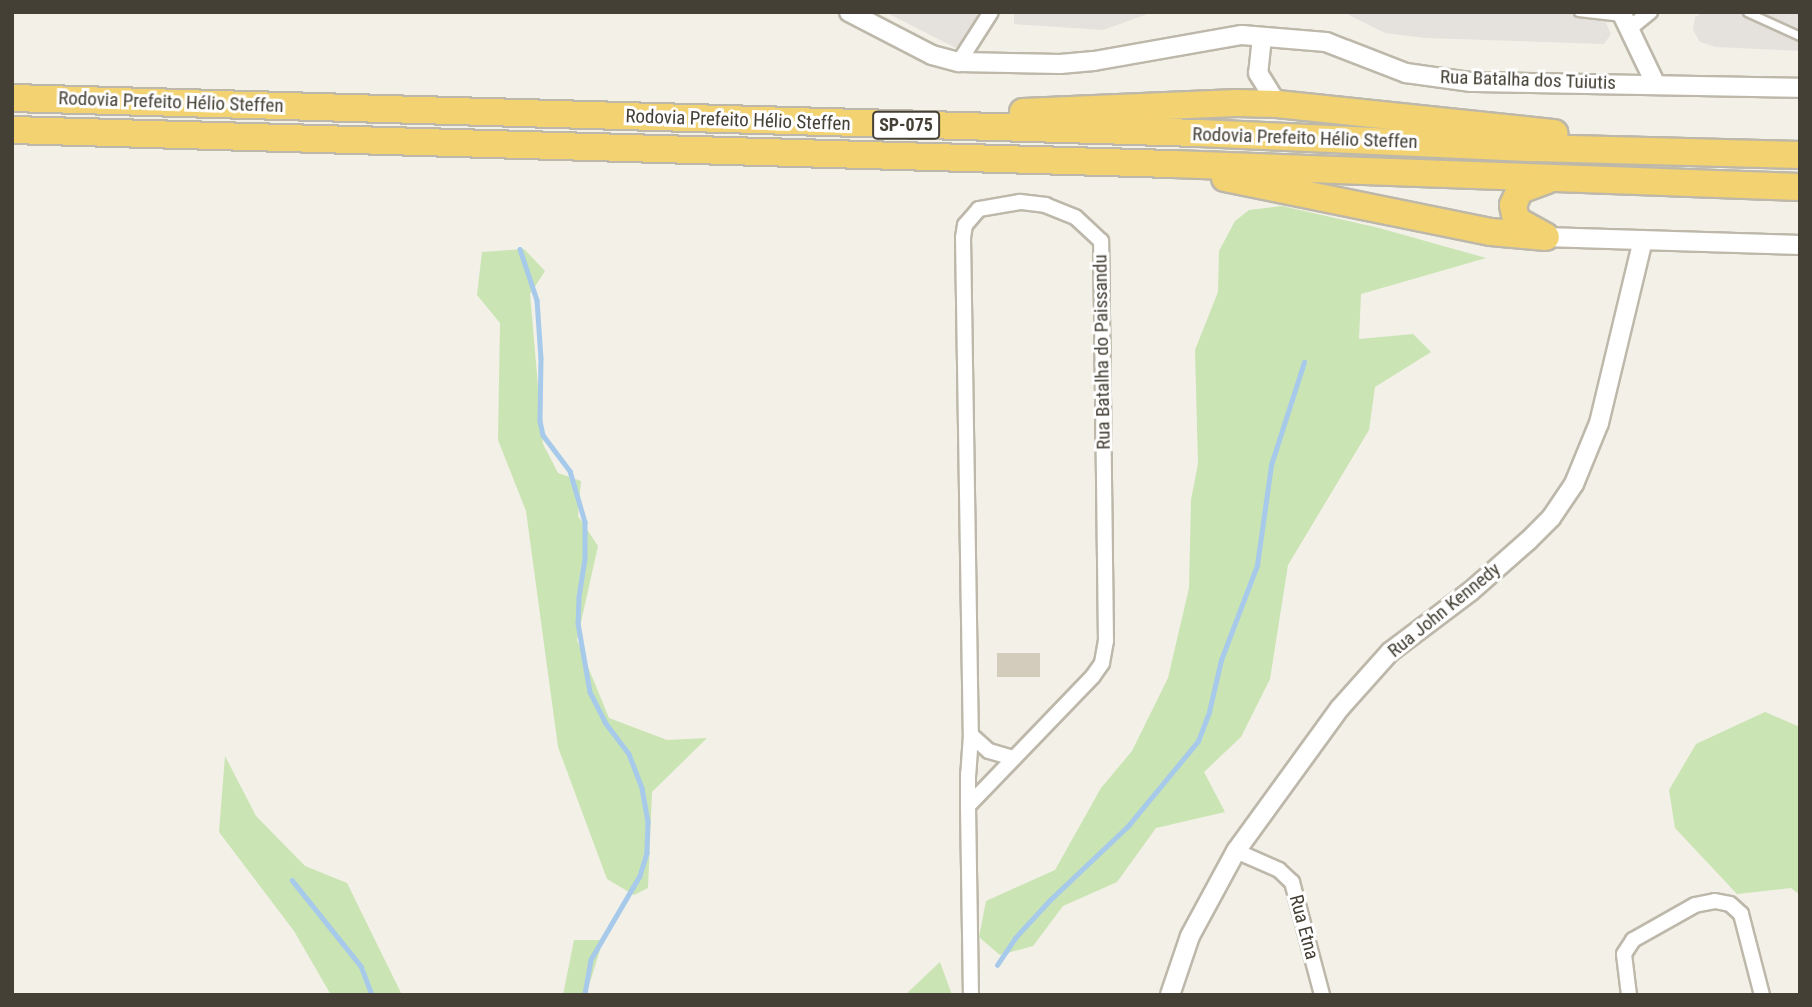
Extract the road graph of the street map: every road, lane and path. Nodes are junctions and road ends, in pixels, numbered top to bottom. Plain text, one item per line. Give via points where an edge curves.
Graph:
1 (849, 12) edge
2 (991, 12) edge
3 (1578, 12) edge
4 (1650, 12) edge
5 (1747, 12) edge
6 (1625, 19) edge
7 (1800, 36) edge
8 (1262, 37) junction
9 (959, 62) junction
10 (1258, 73) junction
11 (1655, 83) junction
12 (1800, 88) edge
13 (12, 98) edge
14 (1237, 103) junction
15 (1278, 104) junction
16 (728, 120) junction
17 (12, 130) edge
18 (1662, 150) junction
19 (1800, 155) edge
20 (1173, 164) junction
21 (1557, 177) junction
22 (1800, 187) edge
23 (1546, 237) junction
24 (1643, 240) junction
25 (1800, 245) edge
26 (971, 735) junction
27 (1014, 758) junction
28 (968, 806) junction
29 (1236, 851) junction
30 (971, 995) edge
31 (1170, 995) edge
32 (1322, 995) edge
33 (1629, 995) edge
34 (1762, 995) edge

1 - 9 street, Rua Batalha dos Tuiutis via 932,55
2 - 9 street
3 - 6 lane
4 - 6 street
5 - 7 lane
6 - 11 street
8 - 9 street, Rua Batalha dos Tuiutis via 1242,35 1082,62
8 - 10 street
8 - 11 street, Rua Batalha dos Tuiutis via 1326,42 1384,66 1431,78
10 - 14 street
10 - 15 street
11 - 12 street, Rua Batalha dos Tuiutis
13 - 16 highway, Rodovia Prefeito Hélio Steffen / SP-075
14 - 15 highway
14 - 16 highway
15 - 18 highway via 1548,132
16 - 18 highway, Rodovia Prefeito Hélio Steffen / SP-075
17 - 20 highway, Rodovia Prefeito Hélio Steffen / SP-075
18 - 19 highway, Rodovia Prefeito Hélio Steffen / SP-075
20 - 21 highway, Rodovia Prefeito Hélio Steffen / SP-075
20 - 23 highway via 1490,232
21 - 22 highway, Rodovia Prefeito Hélio Steffen / SP-075
21 - 23 highway via 1520,190 1513,205 1516,220
23 - 24 street
24 - 25 street
24 - 29 street, Rua John Kennedy via 1599,423 1574,484 1528,541 1390,652 1332,718
26 - 27 street via 989,751
26 - 27 street, Rua Batalha do Paissandu via 962,237 965,225 979,209 1020,202 1046,205 1075,217 1101,241 1106,641 1102,663 1093,676
26 - 28 street, Rua Batalha do Paissandu
27 - 28 street, Rua Batalha do Paissandu
28 - 30 street, Rua Batalha do Paissandu
29 - 31 street, Rua John Kennedy via 1190,936
29 - 32 street, Rua Etna via 1279,870 1292,882
33 - 34 street via 1624,954 1633,940 1695,905 1715,901 1730,904 1741,914

